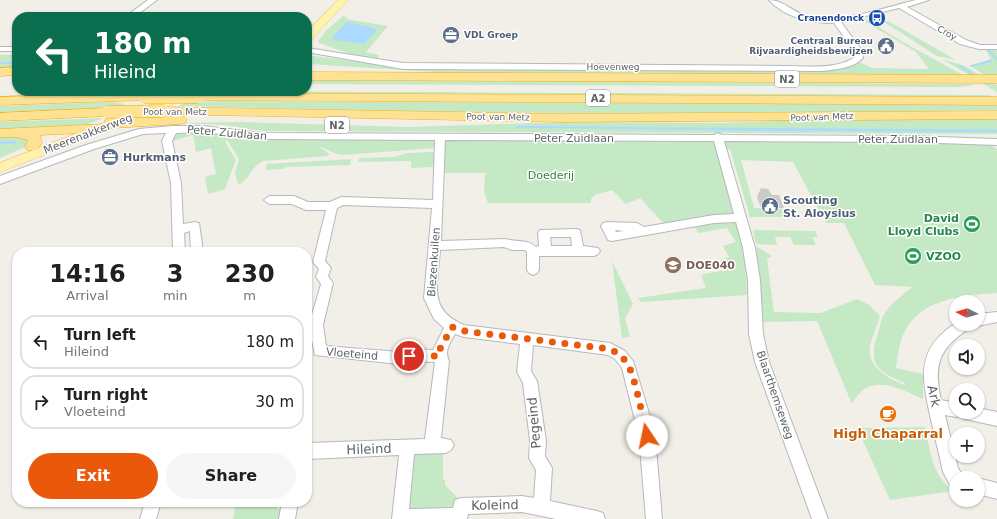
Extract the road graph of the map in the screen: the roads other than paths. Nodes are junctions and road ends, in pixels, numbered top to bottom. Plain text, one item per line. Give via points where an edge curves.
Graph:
1 (153, 0) edge
2 (333, 0) edge
3 (343, 0) edge
4 (773, 0) edge
5 (925, 0) edge
6 (900, 6) junction
7 (136, 12) edge
8 (312, 21) edge
9 (836, 21) junction
10 (312, 33) edge
11 (997, 47) edge
12 (312, 48) edge
13 (12, 49) edge
14 (0, 50) edge
15 (312, 51) edge
16 (322, 53) junction
17 (312, 67) edge
18 (12, 71) edge
19 (0, 72) edge
20 (312, 76) edge
21 (475, 77) junction
22 (997, 79) edge
23 (0, 81) edge
24 (12, 81) edge
25 (312, 89) edge
26 (0, 93) edge
27 (12, 93) edge
28 (991, 93) edge
29 (312, 95) edge
30 (162, 96) edge
31 (163, 96) edge
32 (191, 96) edge
33 (0, 101) edge
34 (997, 101) edge
35 (997, 115) edge
36 (0, 117) edge
37 (560, 118) junction
38 (111, 120) junction
39 (173, 129) junction
40 (78, 130) junction
41 (0, 133) edge
42 (15, 133) junction
43 (440, 138) junction
44 (718, 138) junction
45 (997, 141) edge
46 (32, 147) junction
47 (0, 159) edge
48 (0, 168) edge
49 (0, 180) edge
50 (269, 200) dead end
51 (438, 204) junction
52 (332, 206) junction
53 (742, 219) junction
54 (178, 230) junction
55 (642, 232) dead end
56 (435, 246) junction
57 (179, 247) edge
58 (197, 247) edge
59 (539, 251) junction
60 (578, 251) junction
61 (594, 251) dead end
62 (534, 270) dead end
63 (997, 317) edge
64 (985, 319) edge
65 (452, 327) junction
66 (954, 331) edge
67 (527, 338) junction
68 (439, 356) junction
69 (936, 406) junction
70 (949, 409) edge
71 (985, 416) edge
72 (997, 419) edge
73 (407, 447) junction
74 (312, 451) edge
75 (951, 471) edge
76 (985, 487) edge
77 (997, 490) edge
78 (151, 507) edge
79 (289, 507) edge
80 (541, 507) junction
81 (148, 519) edge
82 (286, 519) edge
83 (400, 519) edge
84 (597, 519) edge
85 (654, 519) edge
86 (820, 519) edge

1 - 7 street
2 - 8 main road
3 - 10 main road
4 - 9 street via 802,19
5 - 6 street
6 - 9 street
6 - 11 street, Croy via 963,42 979,47
9 - 16 street, Hoevenweg via 858,51 858,58 851,64 785,69 403,66
12 - 16 street, Hoevenweg
13 - 14 street
15 - 16 street, Hoevenweg
17 - 21 highway, N2
18 - 19 highway
20 - 21 highway, N2
21 - 22 highway, N2
23 - 24 highway
25 - 28 highway, A2
26 - 27 highway
29 - 34 highway, Poot van Metz / A2
30 - 33 highway, Poot van Metz / A2, bridge
31 - 38 main road, Meerenakkerweg
32 - 38 main road, Meerenakkerweg
35 - 37 highway, Poot van Metz / N2
36 - 38 highway, Poot van Metz / N2
37 - 38 highway, N2 via 364,126 202,120
37 - 38 highway, Poot van Metz / N2, bridge via 164,111
38 - 40 highway
38 - 40 main road, Meerenakkerweg
38 - 48 main road, Meerenakkerweg
39 - 43 street, Peter Zuidlaan via 209,129 262,136
39 - 49 street, Peter Zuidlaan via 132,134
39 - 54 street via 167,141 176,183
40 - 42 highway
40 - 46 main road, Meerenakkerweg
41 - 42 highway
42 - 46 highway via 34,137
43 - 44 street, Peter Zuidlaan
43 - 51 street, Biezenkuilen
44 - 45 street, Peter Zuidlaan
44 - 53 street, Blaarthemseweg
46 - 47 main road, Meerenakkerweg
50 - 52 street via 294,200 306,206
51 - 52 street via 341,201
51 - 56 street, Biezenkuilen
52 - 68 street, Vloeteind via 319,262 325,268 322,277 327,283 316,326 320,351 399,358
53 - 55 street via 729,217
53 - 86 street, Blaarthemseweg via 754,280 756,334 762,362
54 - 57 street
54 - 58 street via 195,226
56 - 59 street via 505,243 512,246 528,246
56 - 65 street, Biezenkuilen via 430,298 434,310
59 - 60 street
59 - 60 street via 544,233 576,233
59 - 62 street
60 - 61 street
63 - 64 street
65 - 67 street, Biezenkuilen via 464,331
65 - 68 street, Hileind
66 - 69 street, Ark via 939,345 930,369 930,383
67 - 80 street, Pegeind via 524,372 530,381 538,441 537,458 544,468
67 - 85 street, Biezenkuilen via 610,349 628,364 647,436
68 - 73 street, Hileind via 442,361 439,446
69 - 70 street
69 - 75 street, Ark
71 - 72 street
73 - 74 street, Hileind
73 - 83 street, Koleind
76 - 77 street
78 - 81 street
79 - 82 street
80 - 83 street, Koleind via 522,504 461,506 460,516
80 - 84 street, Koleind

